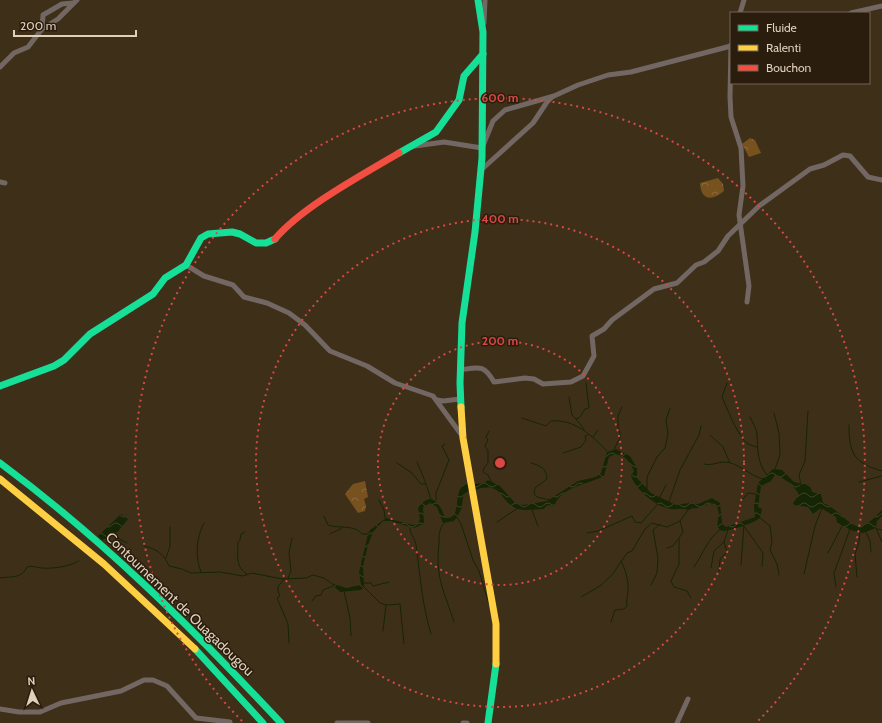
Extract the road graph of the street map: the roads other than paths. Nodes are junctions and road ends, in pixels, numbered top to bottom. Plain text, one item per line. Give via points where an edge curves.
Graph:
1 (478, 0) edge
2 (485, 0) edge
3 (744, 0) edge
4 (75, 2) edge
5 (882, 6) edge
6 (740, 12) edge
7 (856, 12) edge
8 (42, 29) junction
9 (483, 32) junction
10 (730, 46) edge
11 (483, 54) junction
12 (0, 67) edge
13 (732, 84) edge
14 (554, 96) junction
15 (412, 146) junction
16 (482, 148) junction
17 (481, 170) junction
18 (882, 180) edge
19 (740, 224) junction
20 (186, 265) junction
21 (747, 302) dead end
22 (460, 370) junction
23 (0, 386) edge
24 (460, 399) junction
25 (436, 400) junction
26 (464, 438) junction
27 (0, 463) edge
28 (0, 479) edge
29 (688, 698) dead end
30 (0, 709) edge
31 (196, 721) edge
32 (230, 722) edge
33 (263, 723) edge
34 (280, 723) edge
35 (337, 723) edge
36 (368, 723) edge
37 (463, 723) edge
38 (467, 723) edge
39 (488, 723) edge
40 (677, 723) edge

1 - 9 main road
2 - 9 street
3 - 6 street
4 - 8 street via 58,19
4 - 8 street via 62,4 43,15
5 - 7 street
8 - 12 street via 28,47 14,53
9 - 11 main road
10 - 14 street via 631,72 608,75
11 - 15 main road via 464,76 459,100 436,132
11 - 16 main road
13 - 19 street via 732,116 741,148 743,186
14 - 16 street via 501,112 493,121
14 - 17 street via 533,123
15 - 16 street via 444,142
15 - 20 main road via 322,201 286,226 275,239 260,245 232,232 208,234 201,238
16 - 17 main road
17 - 22 main road via 462,323
18 - 19 street via 868,177 850,156 843,155 810,169 759,206
19 - 21 street via 749,286
19 - 22 street via 718,251 696,265 677,283 654,289 594,334 594,356 583,376 572,382 543,384 525,378 494,382 487,370 482,368
20 - 23 main road via 171,273 150,296 90,334 70,355 54,366
20 - 25 street via 204,276 233,285 244,296 283,310 305,325 330,351 367,366 395,383 433,396
22 - 24 main road
24 - 25 street
24 - 26 main road
25 - 26 street
26 - 39 main road via 496,624 496,667
27 - 34 main road, Contournement de Ouagadougou via 103,545 199,636
28 - 33 main road, Contournement de Ouagadougou via 85,546 151,606 202,656
29 - 40 street
30 - 31 street via 40,712 61,703 121,691 144,680 154,680 167,686
31 - 32 street
35 - 36 street
37 - 38 street

